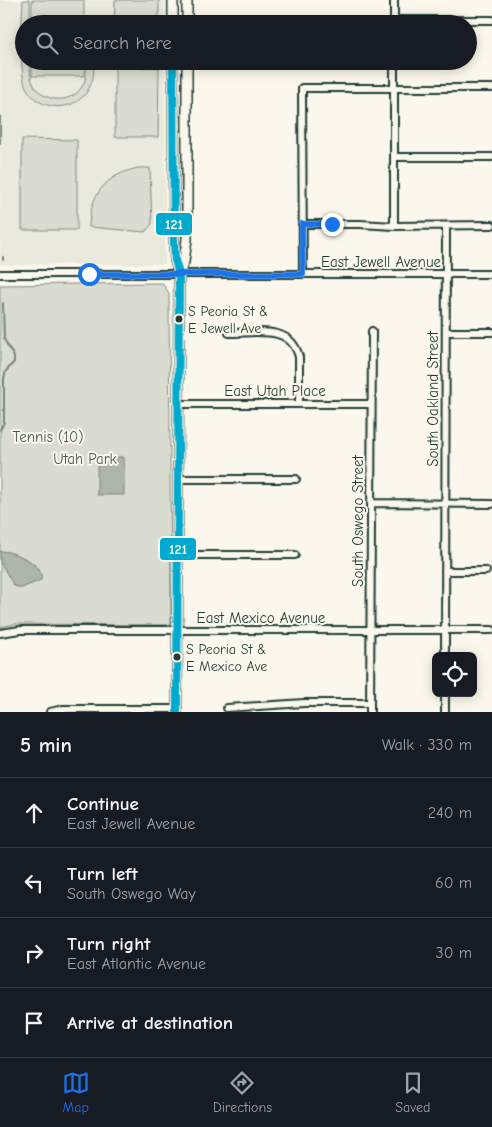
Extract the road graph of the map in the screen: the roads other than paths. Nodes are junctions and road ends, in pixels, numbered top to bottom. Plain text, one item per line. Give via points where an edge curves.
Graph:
1 (172, 0) edge
2 (187, 0) edge
3 (394, 0) edge
4 (172, 15) edge
5 (187, 15) edge
6 (394, 15) edge
7 (477, 20) edge
8 (492, 20) edge
9 (172, 70) edge
10 (187, 70) edge
11 (394, 70) edge
12 (492, 88) edge
13 (394, 89) junction
14 (492, 157) edge
15 (394, 158) junction
16 (302, 224) junction
17 (492, 225) edge
18 (394, 226) junction
19 (446, 226) junction
20 (0, 274) edge
21 (180, 274) junction
22 (303, 274) junction
23 (446, 274) junction
24 (492, 274) edge
25 (372, 331) dead end
26 (446, 332) junction
27 (492, 332) edge
28 (229, 333) dead end
29 (178, 404) junction
30 (299, 404) junction
31 (371, 404) junction
32 (296, 479) dead end
33 (178, 480) junction
34 (371, 503) junction
35 (445, 504) junction
36 (492, 504) edge
37 (178, 555) junction
38 (295, 555) dead end
39 (445, 571) junction
40 (486, 571) dead end
41 (445, 630) junction
42 (492, 630) edge
43 (177, 631) junction
44 (370, 631) junction
45 (0, 633) edge
46 (445, 652) edge
47 (445, 697) edge
48 (370, 704) junction
49 (227, 708) dead end
50 (177, 711) edge
51 (50, 712) edge
52 (370, 712) edge
53 (445, 712) edge

1 - 4 main road
2 - 5 main road
3 - 6 street
7 - 8 street
9 - 21 main road via 174,242
10 - 21 main road via 187,239
11 - 13 street
12 - 13 street
13 - 15 street
13 - 16 street via 302,88
14 - 15 street
15 - 18 street
16 - 18 street
16 - 22 street
17 - 19 street
18 - 19 street
19 - 23 street, South Oakland Street
20 - 21 street, East Jewell Avenue
21 - 22 street, East Jewell Avenue
21 - 29 main road
22 - 23 street, East Jewell Avenue
23 - 24 street, East Jewell Avenue
23 - 26 street, South Oakland Street
25 - 31 street, South Oswego Street
26 - 27 street
26 - 35 street, South Oakland Street
28 - 30 street via 272,332 289,338 299,356
29 - 30 street, East Utah Place
29 - 33 main road
30 - 31 street, East Utah Place
31 - 34 street, South Oswego Street
32 - 33 street
33 - 37 main road
34 - 35 street
34 - 44 street, South Oswego Street
35 - 36 street
35 - 39 street, South Oakland Street
37 - 38 street
37 - 43 main road
39 - 40 street
39 - 41 street, South Oakland Street
41 - 42 street, East Mexico Avenue
41 - 44 street, East Mexico Avenue
41 - 46 street, South Oakland Street
43 - 44 street, East Mexico Avenue
43 - 45 street, East Mexico Avenue via 20,630
43 - 50 main road
44 - 48 street, South Oswego Street
47 - 53 street
48 - 49 street
48 - 52 street, South Oswego Street
50 - 51 street via 63,709

